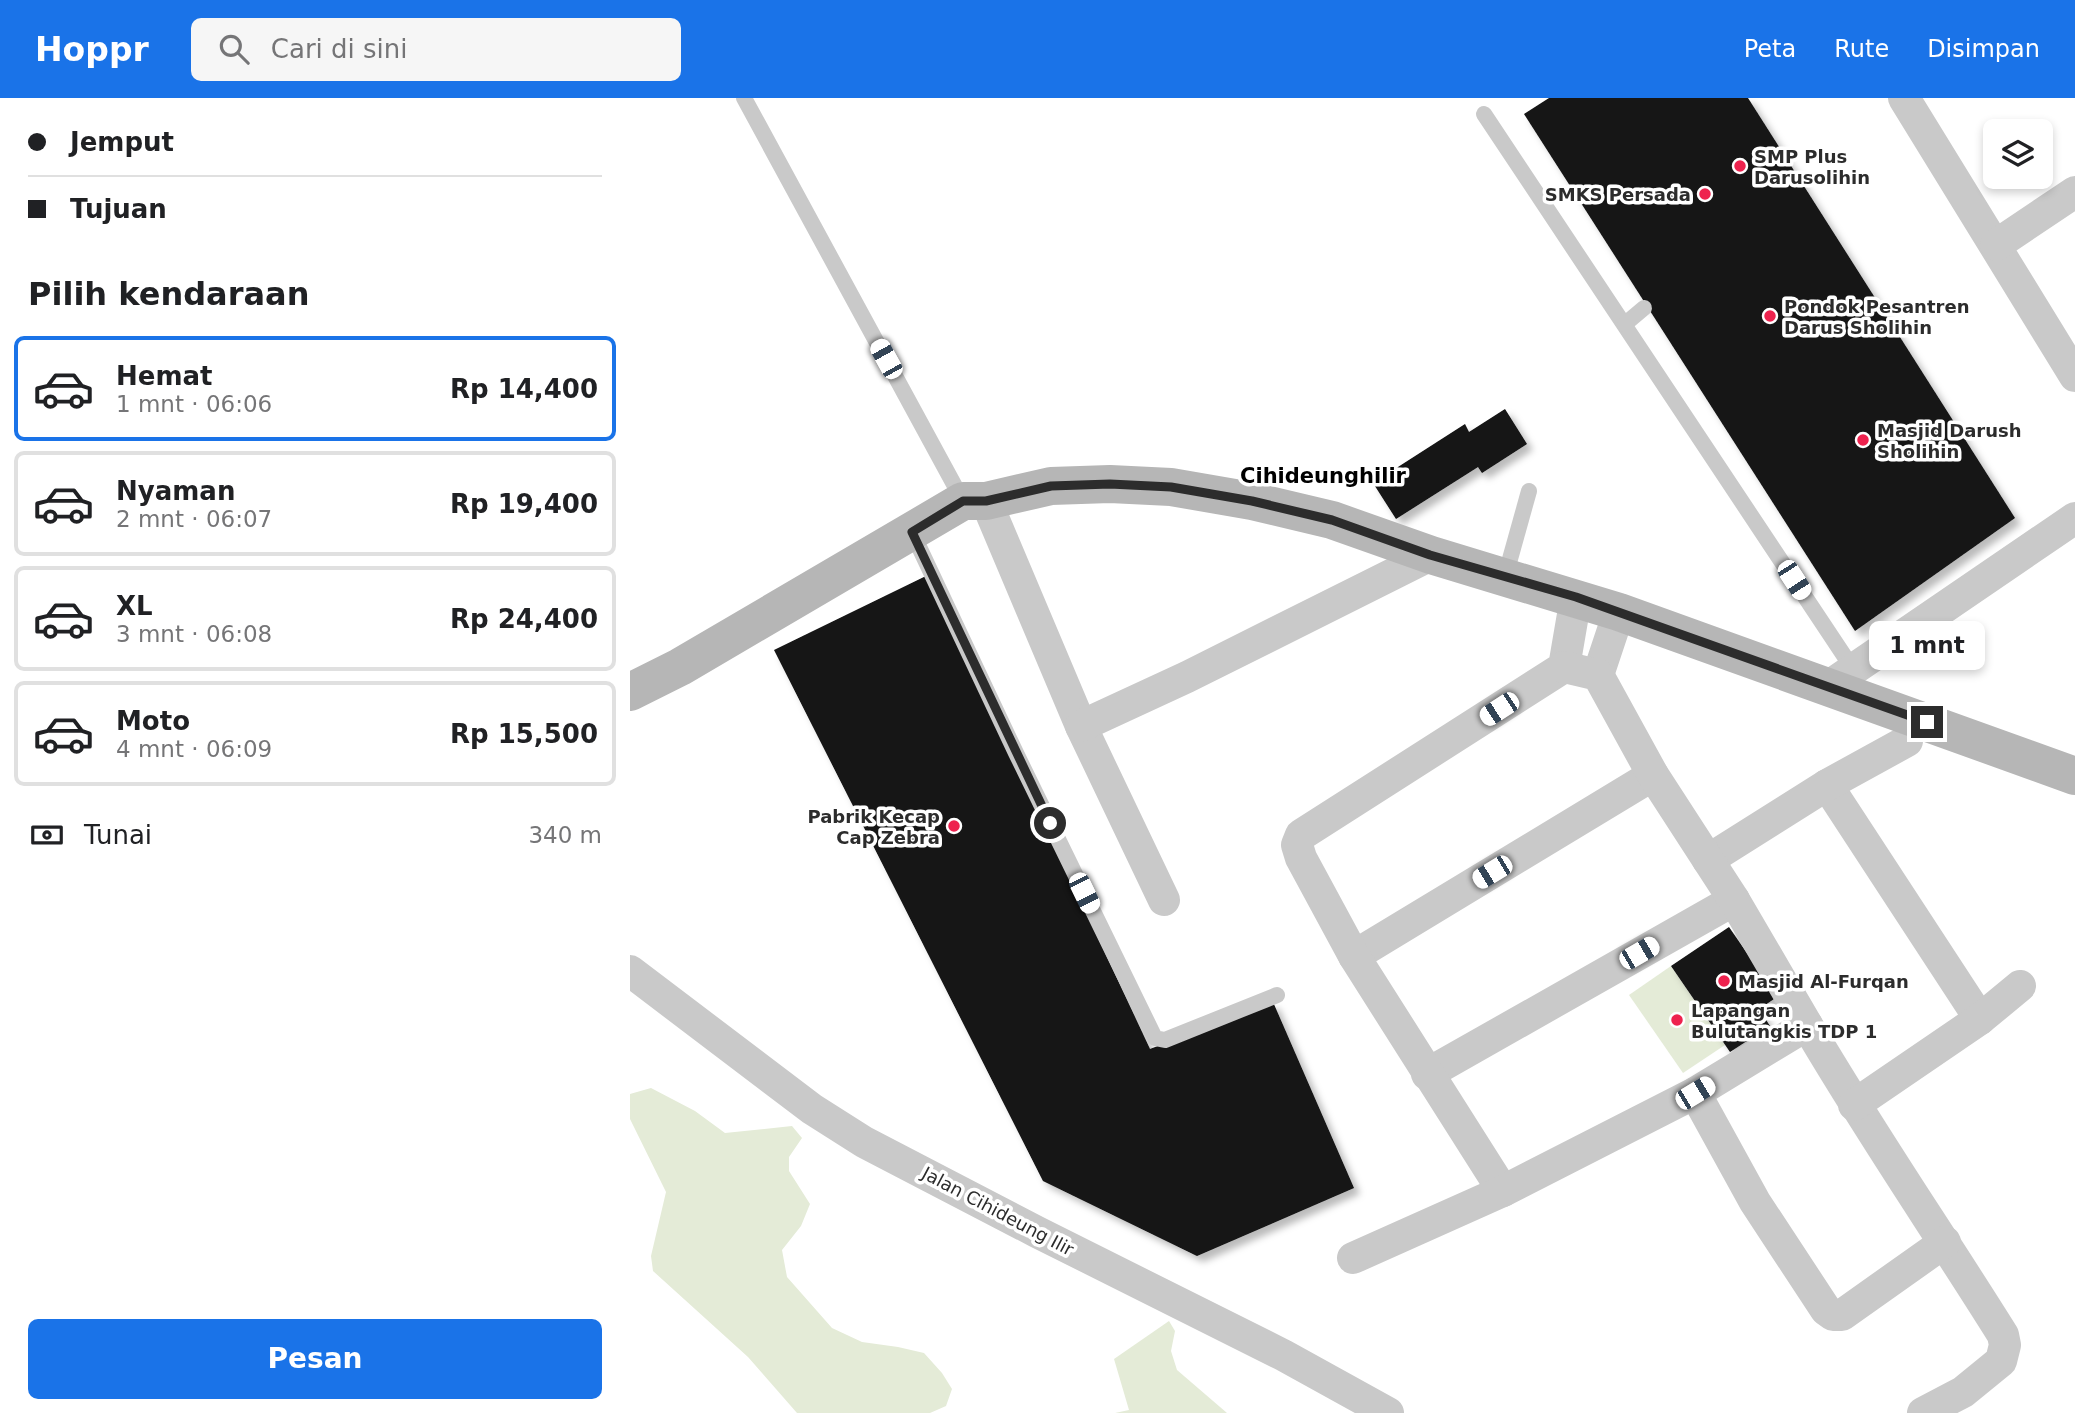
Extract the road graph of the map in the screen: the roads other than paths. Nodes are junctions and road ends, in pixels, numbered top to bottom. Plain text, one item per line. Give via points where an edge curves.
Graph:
1 (744, 98) edge
2 (1904, 98) edge
3 (1484, 114) dead end
4 (2075, 192) edge
5 (1996, 245) junction
6 (1644, 308) dead end
7 (1625, 324) junction
8 (2075, 376) edge
9 (1529, 491) dead end
10 (975, 501) junction
11 (2075, 518) edge
12 (912, 532) junction
13 (1430, 555) junction
14 (1505, 577) junction
15 (1576, 597) junction
16 (1619, 612) junction
17 (1564, 667) junction
18 (1598, 675) junction
19 (1841, 677) junction
20 (630, 692) edge
21 (1082, 726) junction
22 (1907, 741) dead end
23 (1653, 775) junction
24 (2075, 776) edge
25 (1827, 785) junction
26 (1708, 860) junction
27 (1164, 900) dead end
28 (1734, 900) junction
29 (1354, 956) junction
30 (630, 971) edge
31 (2020, 986) dead end
32 (1277, 995) dead end
33 (1980, 1019) junction
34 (1807, 1025) junction
35 (1427, 1074) junction
36 (1695, 1093) junction
37 (1854, 1105) junction
38 (1503, 1191) junction
39 (1945, 1242) junction
40 (1353, 1258) dead end
41 (1388, 1413) edge
42 (1923, 1413) edge

1 - 10 lane
2 - 5 street
3 - 7 lane
4 - 5 street
5 - 8 street
6 - 7 lane
7 - 19 lane
9 - 14 lane
10 - 12 main road
10 - 13 main road via 1051,486 1171,487 1332,520
10 - 21 street
11 - 19 street
12 - 20 main road
12 - 32 lane via 1154,1038 1166,1040
13 - 14 main road
13 - 21 street
14 - 15 main road
15 - 16 main road
15 - 17 street
16 - 18 street
16 - 19 main road
17 - 18 street
17 - 29 street via 1301,835 1297,845 1301,858
18 - 23 street
19 - 24 main road
21 - 27 street
22 - 25 street
23 - 26 street
23 - 29 street
25 - 26 street
25 - 33 street
26 - 28 street
28 - 34 street
28 - 35 street
29 - 35 street
30 - 41 street, Jalan Cihideung Ilir via 812,1109 864,1142
31 - 33 street
33 - 37 street
34 - 36 street
34 - 37 street
35 - 38 street
36 - 38 street
36 - 39 street via 1755,1202 1833,1315 1842,1315
37 - 39 street
38 - 40 street
39 - 42 street via 2005,1345 2001,1361 1963,1392

